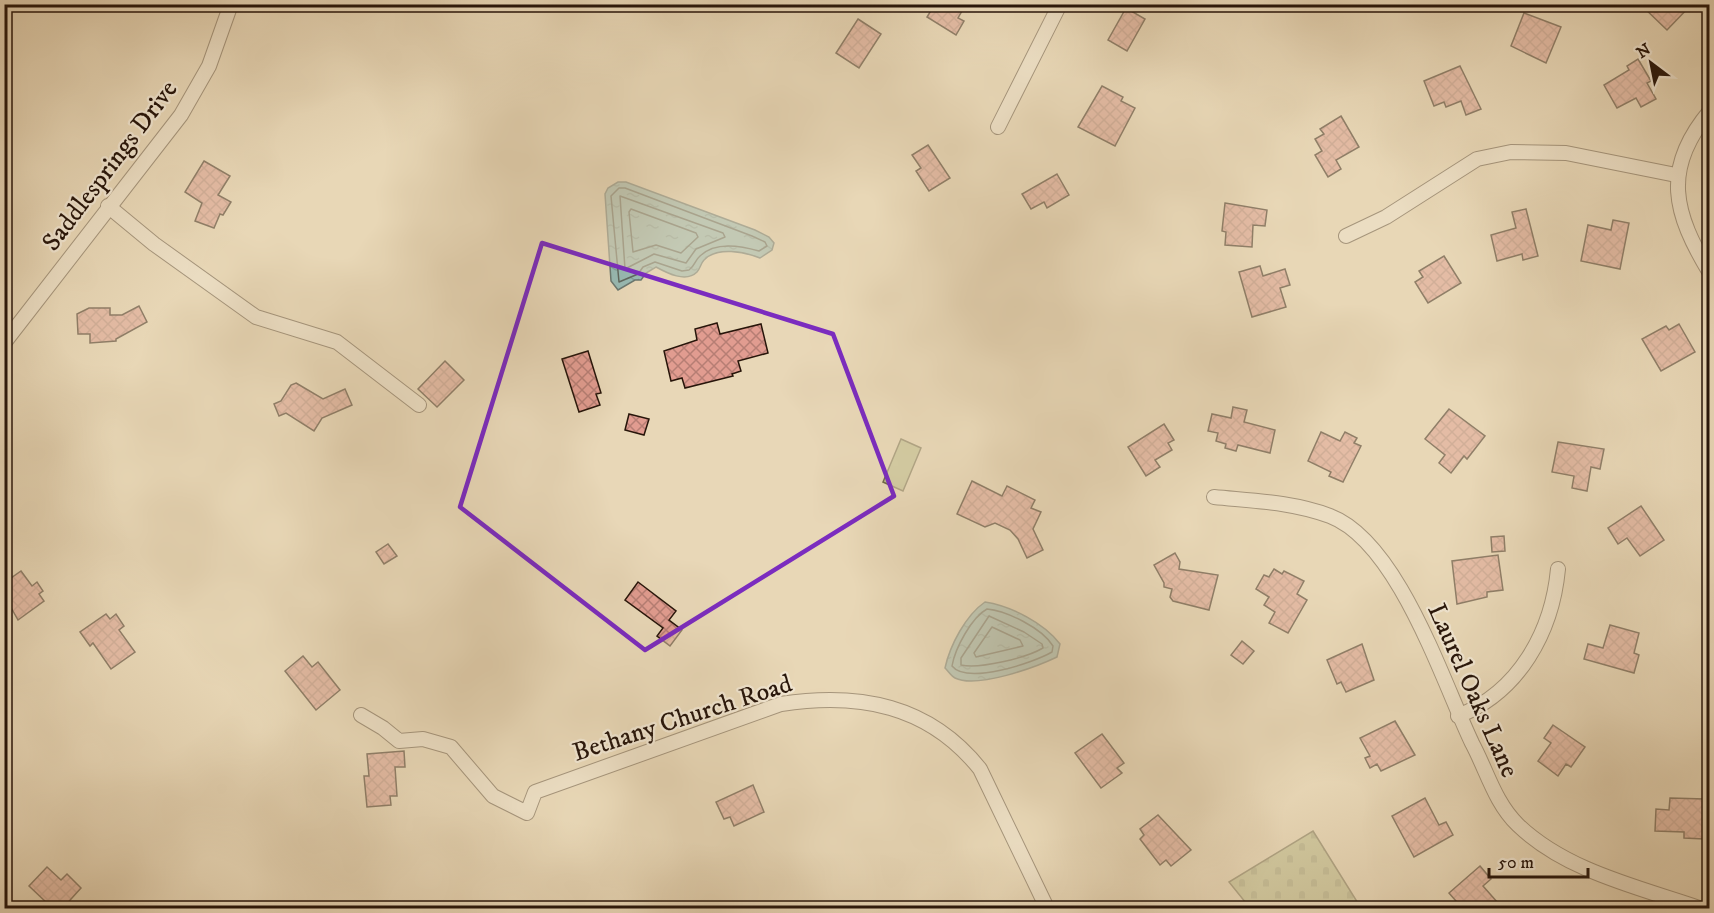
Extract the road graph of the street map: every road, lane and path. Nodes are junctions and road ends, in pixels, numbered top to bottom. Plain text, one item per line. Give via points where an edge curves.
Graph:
1 (231, 4) edge
2 (1060, 4) edge
3 (1710, 111) edge
4 (998, 127) dead end
5 (1676, 175) junction
6 (108, 206) junction
7 (1346, 236) dead end
8 (1710, 273) edge
9 (4, 343) edge
10 (419, 405) dead end
11 (1214, 497) dead end
12 (1558, 569) dead end
13 (361, 715) dead end
14 (1458, 716) junction
15 (1047, 909) edge
16 (1699, 909) edge

1 - 6 street, Saddlesprings Drive via 196,91
2 - 4 street
3 - 5 street via 1696,128
5 - 7 street via 1566,153 1511,152 1477,159 1386,217
5 - 8 street via 1683,223
6 - 9 street, Saddlesprings Drive
6 - 10 street via 154,244 256,316 337,342
11 - 14 street, Laurel Oaks Lane via 1291,504 1312,510 1333,517 1367,544 1404,591
12 - 14 street via 1548,619 1525,662 1492,699
13 - 15 street, Bethany Church Road via 399,741 423,739 451,747 493,795 527,813 535,792 781,704 816,698 878,704 930,725 967,753 981,770
14 - 16 street, Laurel Oaks Lane via 1495,795 1520,826 1551,850 1586,868

